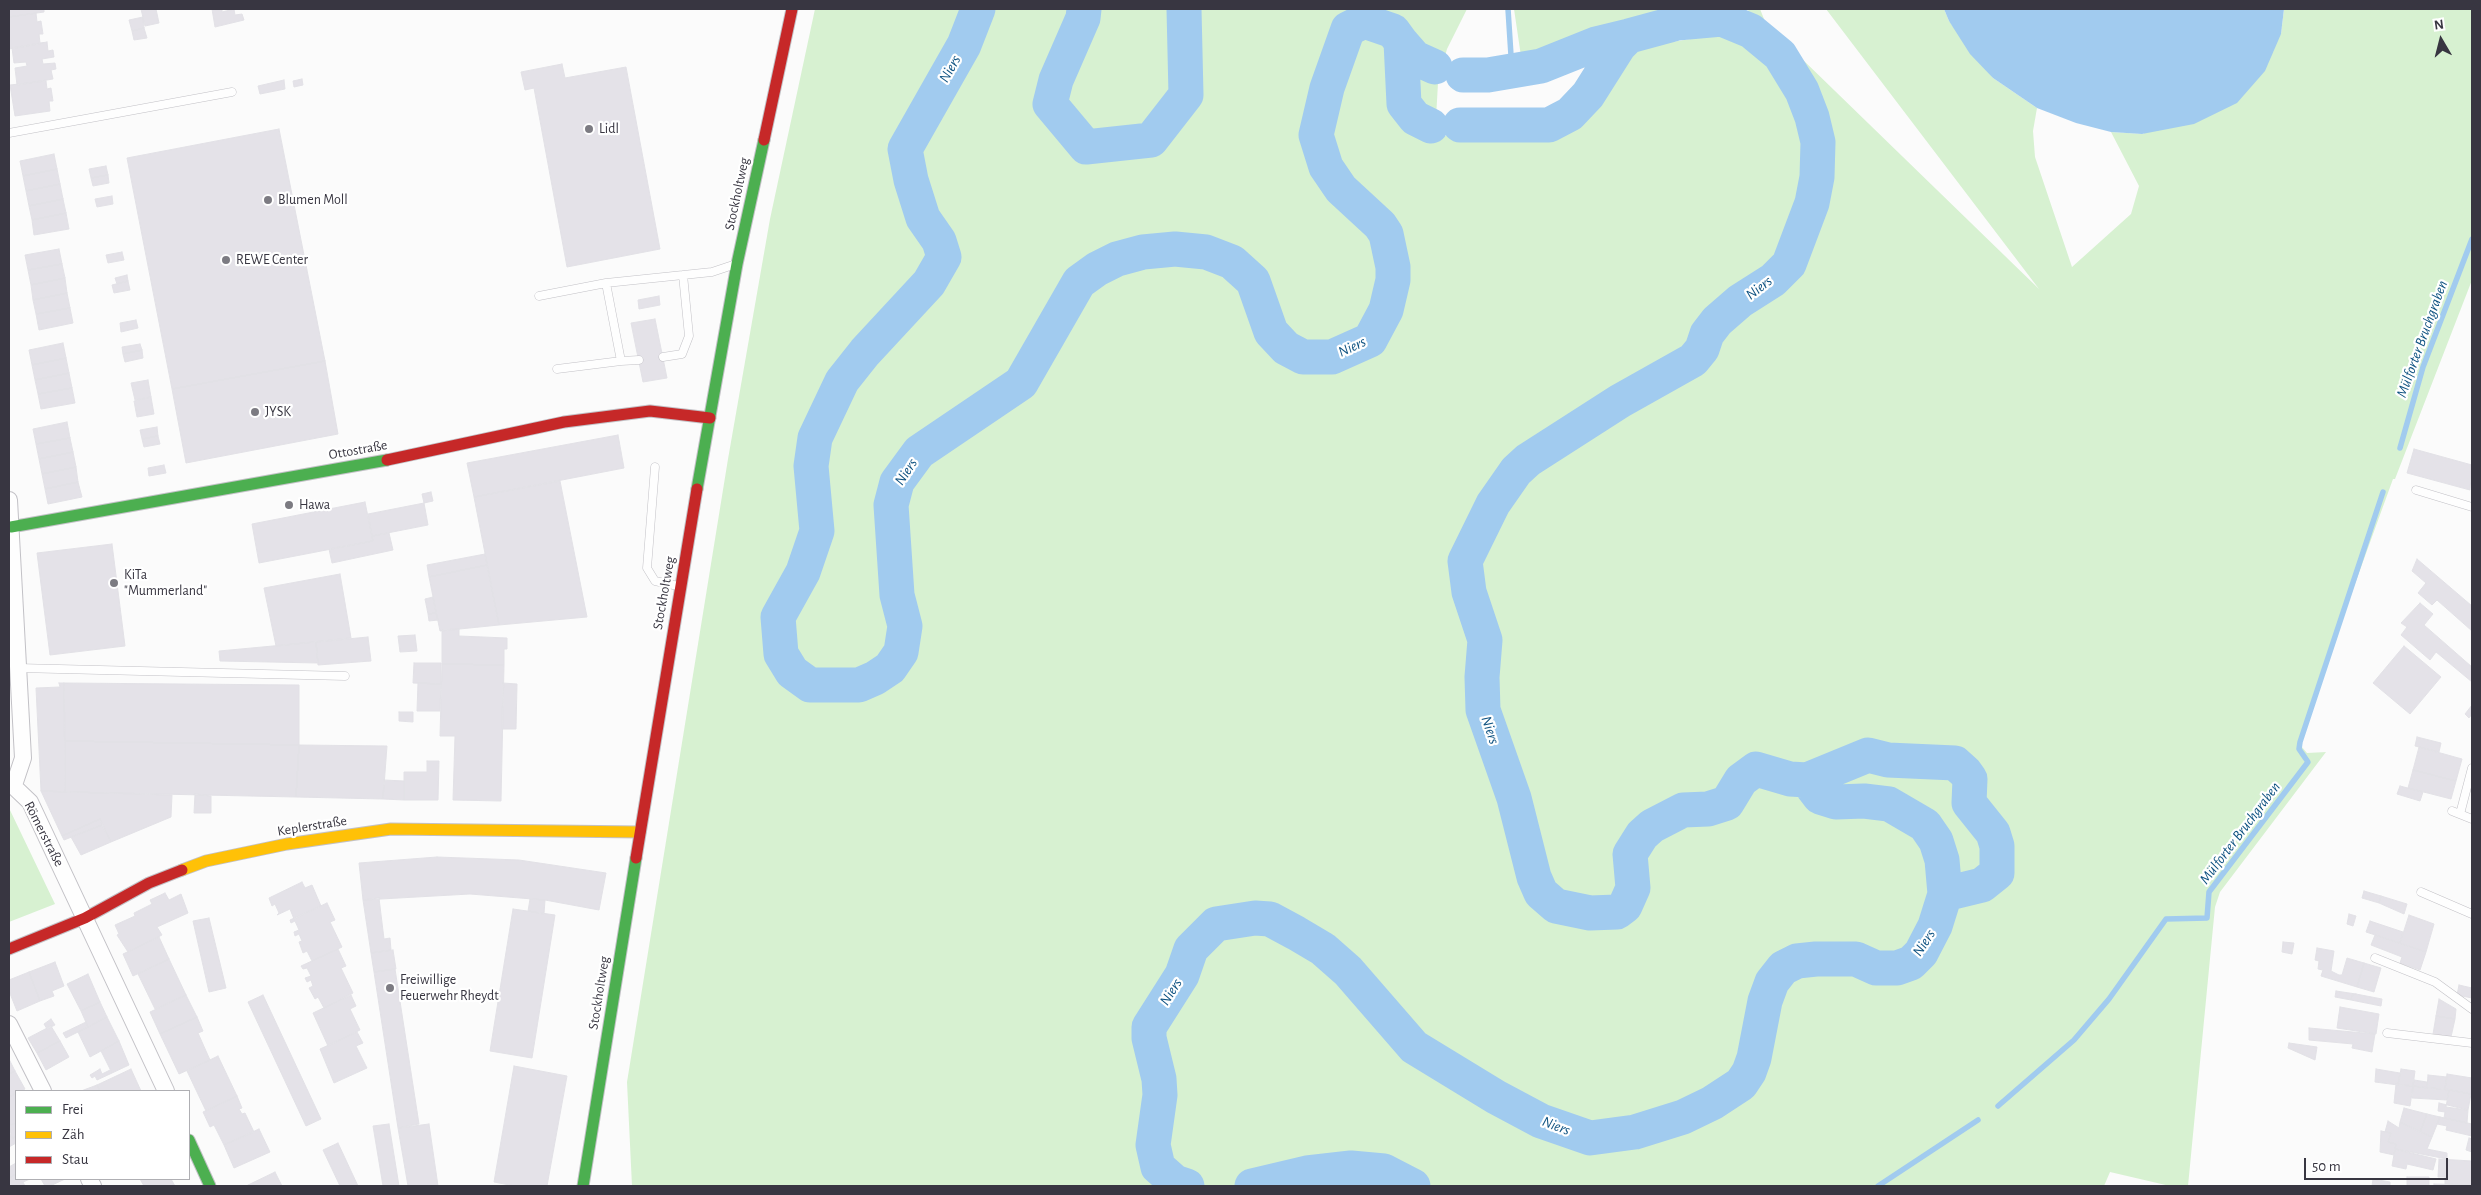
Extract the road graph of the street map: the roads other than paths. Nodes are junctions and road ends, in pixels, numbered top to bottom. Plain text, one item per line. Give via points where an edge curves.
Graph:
1 (792, 9) edge
2 (232, 92) dead end
3 (9, 133) edge
4 (737, 264) junction
5 (684, 275) junction
6 (606, 283) junction
7 (539, 296) dead end
8 (663, 357) dead end
9 (639, 360) dead end
10 (622, 361) junction
11 (557, 369) dead end
12 (710, 418) junction
13 (655, 467) dead end
14 (2416, 490) dead end
15 (9, 500) edge
16 (2472, 507) edge
17 (11, 527) junction
18 (680, 586) junction
19 (18, 668) junction
20 (345, 676) dead end
21 (2472, 768) edge
22 (11, 783) edge
23 (2452, 811) dead end
24 (2460, 814) junction
25 (2472, 819) edge
26 (640, 832) junction
27 (2421, 892) dead end
28 (2472, 914) edge
29 (85, 918) junction
30 (9, 949) edge
31 (2375, 958) dead end
32 (2472, 1010) edge
33 (9, 1024) edge
34 (2388, 1033) dead end
35 (2472, 1043) edge
36 (42, 1090) edge
37 (166, 1090) edge
38 (190, 1142) edge
39 (210, 1186) edge
40 (583, 1186) edge

1 - 4 street, Stockholtweg
2 - 3 lane
4 - 5 lane via 712,272
4 - 12 street, Stockholtweg
5 - 6 lane
5 - 8 lane via 689,336 682,354
6 - 7 lane
6 - 10 lane
9 - 10 lane
10 - 11 lane
12 - 17 street, Ottostraße via 650,411 564,422 404,457
12 - 18 street, Stockholtweg
13 - 18 lane via 647,568 656,581
14 - 16 lane
15 - 17 street, Römerstraße
17 - 19 street, Römerstraße
18 - 26 street, Stockholtweg
19 - 20 lane
19 - 22 street, Römerstraße via 23,758
21 - 24 lane
22 - 29 street, Römerstraße via 30,802
23 - 24 lane
24 - 25 lane
26 - 29 street, Keplerstraße via 391,829 287,844 206,861 148,883
26 - 40 street, Stockholtweg
27 - 28 lane
29 - 30 street, Keplerstraße
29 - 37 street, Römerstraße
31 - 32 lane via 2434,982
33 - 36 street
34 - 35 lane
38 - 39 street

